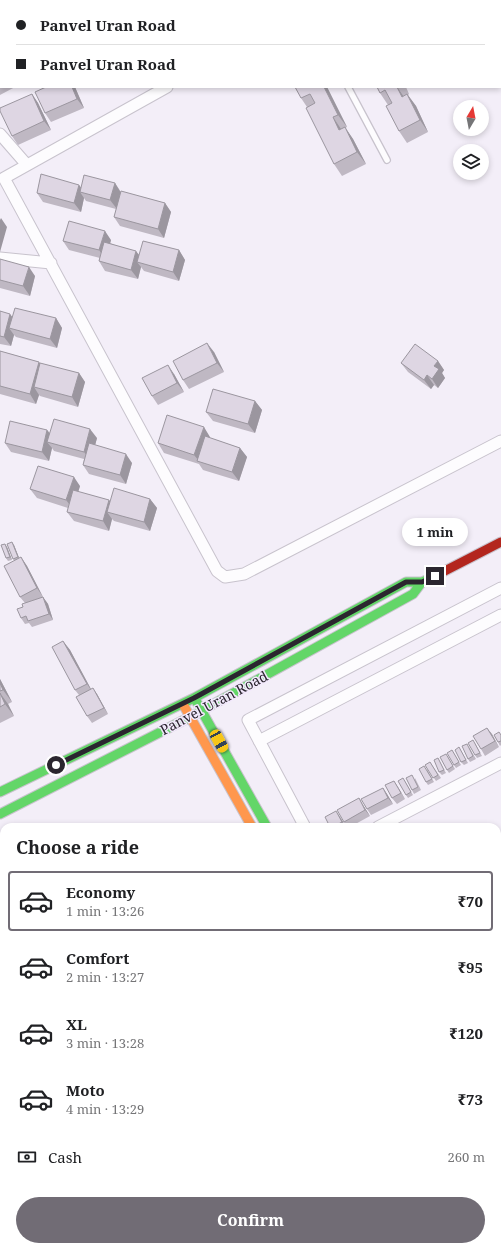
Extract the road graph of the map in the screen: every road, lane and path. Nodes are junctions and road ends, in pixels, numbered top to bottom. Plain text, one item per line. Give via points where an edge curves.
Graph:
1 (165, 88) edge
2 (349, 88) edge
3 (0, 134) edge
4 (387, 160) dead end
5 (27, 165) junction
6 (2, 178) edge
7 (0, 258) edge
8 (51, 264) junction
9 (501, 441) edge
10 (501, 542) edge
11 (422, 582) junction
12 (501, 588) edge
13 (501, 615) edge
14 (194, 698) junction
15 (183, 703) junction
16 (202, 710) junction
17 (190, 717) junction
18 (259, 741) junction
19 (501, 763) edge
20 (0, 792) edge
21 (0, 814) edge
22 (250, 823) edge
23 (265, 823) edge
24 (303, 823) edge
25 (386, 823) edge

1 - 5 street
2 - 4 lane
3 - 5 street
5 - 6 street
6 - 8 street
7 - 8 street
8 - 9 street via 217,570 225,577 244,574
10 - 11 main road, Panvel Uran Road
11 - 14 main road, Panvel Uran Road via 406,582
11 - 16 main road, Panvel Uran Road via 413,594
12 - 18 street via 248,720
13 - 18 street
14 - 15 main road, Panvel Uran Road
14 - 16 main road
15 - 17 main road
15 - 20 main road, Panvel Uran Road
16 - 17 main road, Panvel Uran Road
16 - 23 main road
17 - 21 main road, Panvel Uran Road
17 - 22 main road
18 - 24 street
19 - 25 street

